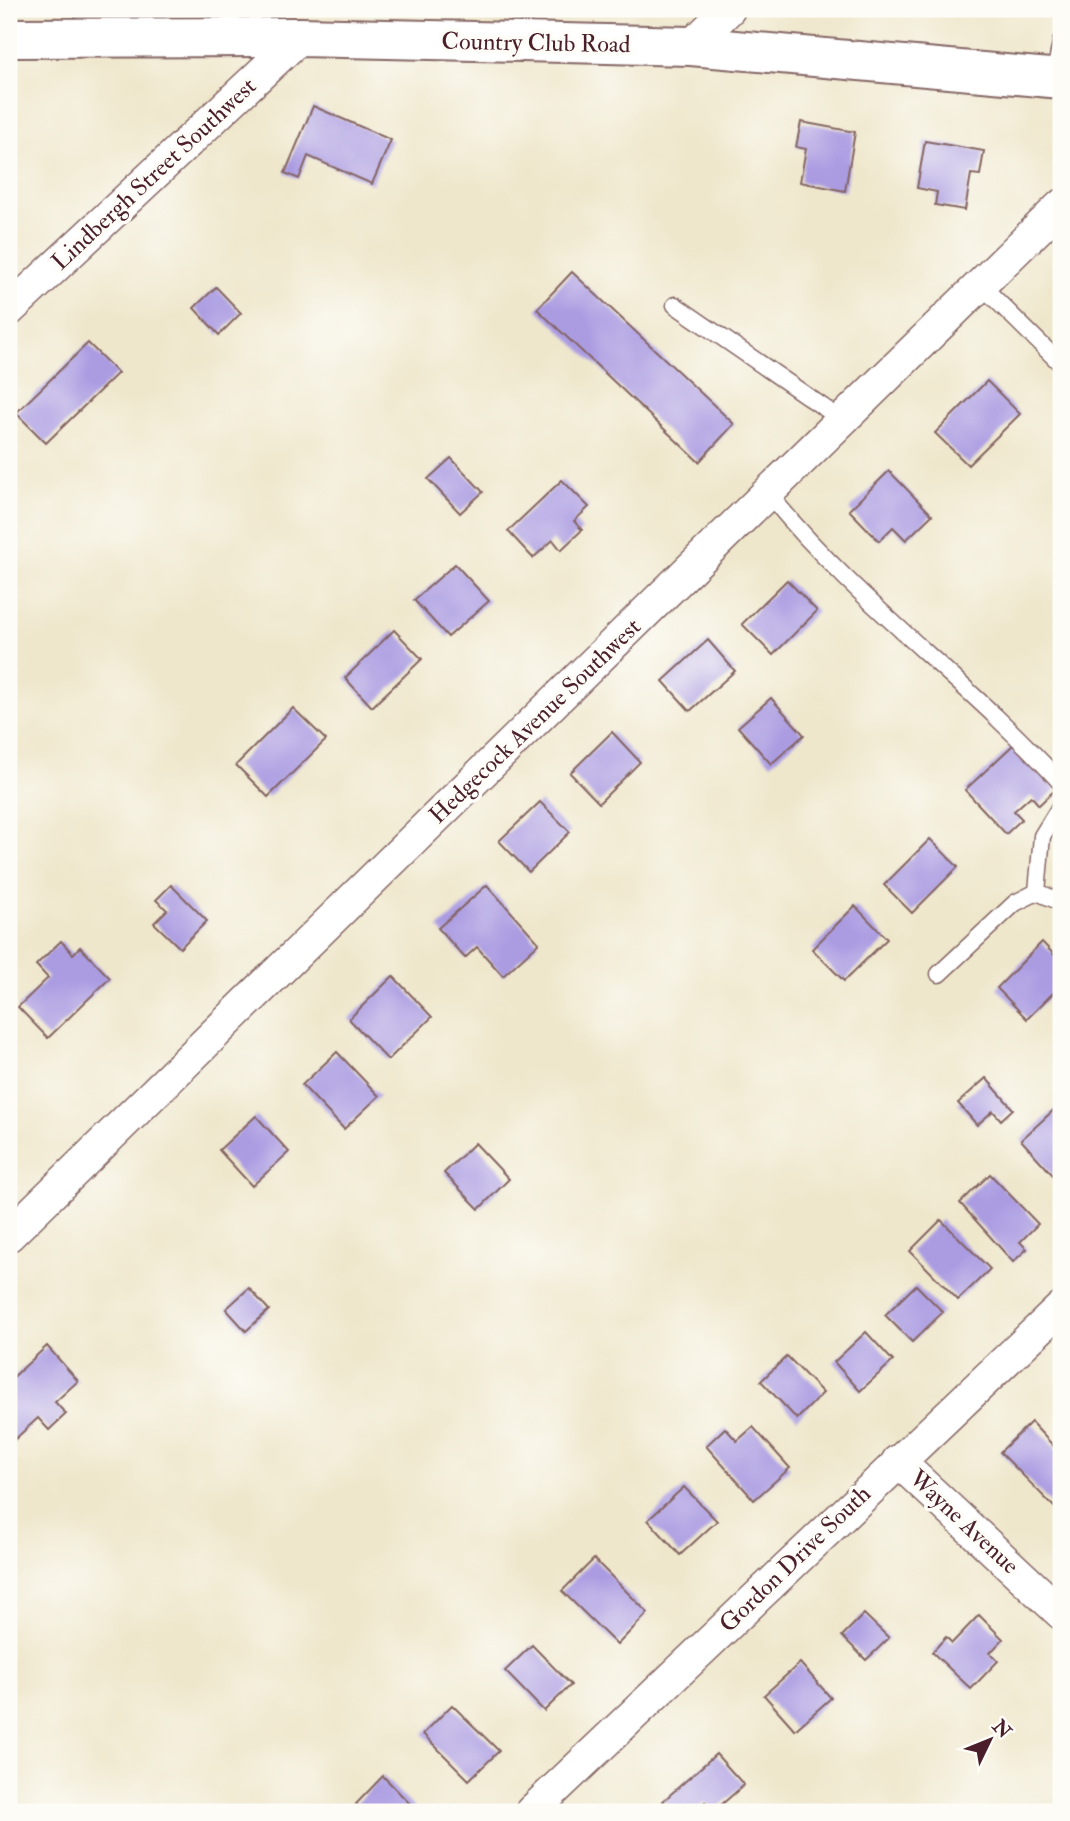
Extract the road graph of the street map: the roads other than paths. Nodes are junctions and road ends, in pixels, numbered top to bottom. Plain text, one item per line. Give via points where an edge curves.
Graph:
1 (729, 9) edge
2 (299, 37) junction
3 (9, 38) edge
4 (691, 46) junction
5 (1059, 66) edge
6 (1061, 206) edge
7 (981, 285) junction
8 (675, 305) dead end
9 (9, 310) edge
10 (1061, 364) edge
11 (842, 420) junction
12 (768, 493) junction
13 (1061, 783) edge
14 (1061, 805) edge
15 (1037, 892) junction
16 (1061, 902) edge
17 (939, 974) dead end
18 (9, 1235) edge
19 (1061, 1308) edge
20 (898, 1461) junction
21 (1061, 1613) edge
22 (531, 1812) edge

1 - 4 street
2 - 3 main road, Country Club Road
2 - 4 main road, Country Club Road
2 - 9 street, Lindbergh Street Southwest
4 - 5 main road, Country Club Road
6 - 7 street, Hedgecock Avenue Southwest
7 - 10 lane
7 - 11 street, Hedgecock Avenue Southwest
8 - 11 lane
11 - 12 street, Hedgecock Avenue Southwest
12 - 13 lane via 831,567 1022,740
12 - 18 street, Hedgecock Avenue Southwest
14 - 15 lane via 1042,836
15 - 16 lane
15 - 17 lane via 1015,903
19 - 20 street, Gordon Drive South
20 - 21 street, Wayne Avenue
20 - 22 street, Gordon Drive South

